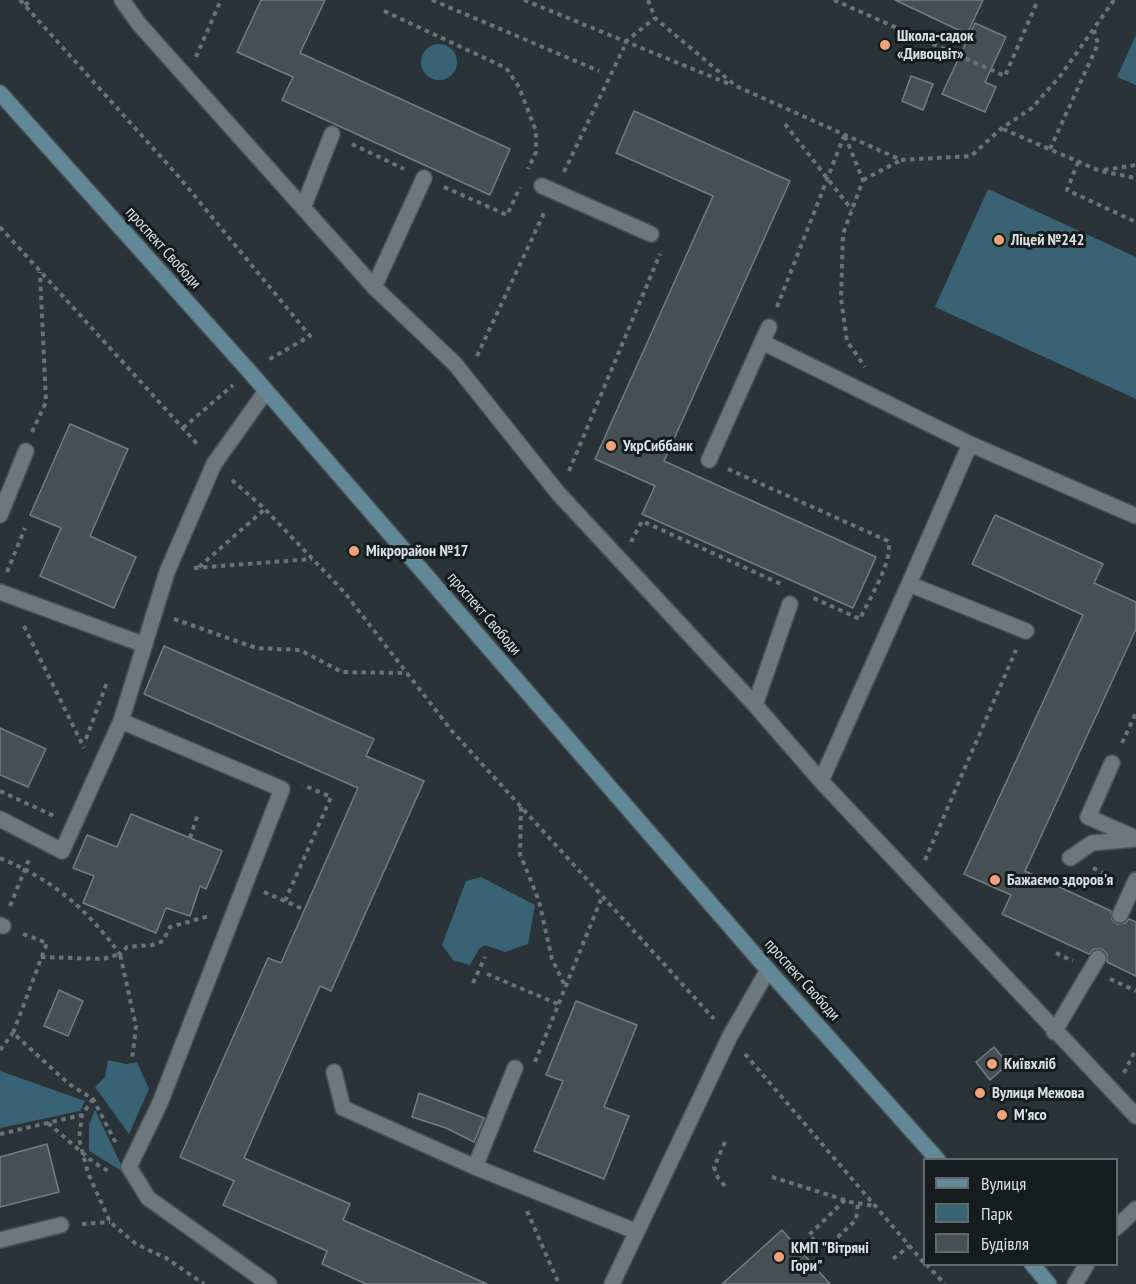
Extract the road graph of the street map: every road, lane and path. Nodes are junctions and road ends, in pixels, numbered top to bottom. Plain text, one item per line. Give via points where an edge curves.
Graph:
1 (20, 0) edge
2 (31, 0) edge
3 (122, 0) edge
4 (221, 0) edge
5 (432, 0) edge
6 (524, 0) edge
7 (648, 0) edge
8 (834, 0) edge
9 (1038, 0) edge
10 (1114, 0) edge
11 (25, 5) junction
12 (384, 11) dead end
13 (655, 18) junction
14 (1094, 30) junction
15 (625, 42) junction
16 (193, 64) dead end
17 (598, 71) dead end
18 (736, 86) junction
19 (0, 93) edge
20 (784, 124) dead end
21 (1002, 128) junction
22 (332, 134) dead end
23 (844, 135) junction
24 (1050, 149) junction
25 (901, 160) junction
26 (1078, 162) junction
27 (1136, 165) edge
28 (1100, 171) junction
29 (526, 173) dead end
30 (424, 178) dead end
31 (827, 178) junction
32 (1136, 178) edge
33 (863, 180) junction
34 (521, 183) dead end
35 (542, 186) dead end
36 (303, 207) junction
37 (852, 210) junction
38 (507, 215) dead end
39 (1136, 222) edge
40 (0, 227) edge
41 (652, 241) joint
42 (40, 271) junction
43 (374, 286) junction
44 (770, 327) joint
45 (310, 336) dead end
46 (762, 342) junction
47 (866, 369) dead end
48 (266, 391) junction
49 (31, 433) dead end
50 (970, 444) junction
51 (26, 451) dead end
52 (709, 460) joint
53 (214, 464) junction
54 (558, 493) junction
55 (265, 509) junction
56 (0, 515) edge
57 (1136, 516) edge
58 (25, 528) dead end
59 (628, 548) dead end
60 (313, 559) junction
61 (909, 584) junction
62 (5, 589) edge
63 (793, 597) junction
64 (153, 614) junction
65 (1026, 631) joint
66 (145, 645) junction
67 (407, 673) junction
68 (108, 681) dead end
69 (755, 705) junction
70 (1136, 712) edge
71 (121, 721) junction
72 (83, 747) junction
73 (79, 757) dead end
74 (1112, 763) joint
75 (96, 777) junction
76 (821, 781) junction
77 (282, 789) junction
78 (0, 791) edge
79 (59, 807) dead end
80 (521, 807) junction
81 (198, 814) dead end
82 (0, 819) edge
83 (37, 838) junction
84 (190, 838) dead end
85 (1136, 839) edge
86 (0, 858) edge
87 (1070, 858) joint
88 (922, 866) dead end
89 (25, 868) junction
90 (1135, 883) edge
91 (254, 887) dead end
92 (602, 897) junction
93 (285, 901) junction
94 (305, 910) dead end
95 (234, 913) junction
96 (1120, 915) dead end
97 (1, 926) edge
98 (120, 954) junction
99 (41, 957) junction
100 (485, 957) dead end
101 (1098, 958) dead end
102 (768, 970) junction
103 (487, 974) dead end
104 (472, 983) dead end
105 (565, 987) junction
106 (558, 1004) junction
107 (552, 1019) dead end
108 (1054, 1032) junction
109 (13, 1033) junction
110 (730, 1036) junction
111 (0, 1050) edge
112 (132, 1060) dead end
113 (515, 1068) dead end
114 (334, 1072) dead end
115 (93, 1099) junction
116 (82, 1115) junction
117 (1136, 1116) edge
118 (48, 1123) junction
119 (0, 1134) edge
120 (725, 1143) dead end
121 (81, 1150) junction
122 (936, 1158) edge
123 (129, 1167) junction
124 (475, 1167) junction
125 (772, 1177) dead end
126 (140, 1185) junction
127 (726, 1188) dead end
128 (845, 1200) junction
129 (858, 1203) junction
130 (524, 1205) dead end
131 (875, 1206) junction
132 (1136, 1209) edge
133 (61, 1226) dead end
134 (1118, 1226) edge
135 (635, 1231) junction
136 (0, 1240) edge
137 (909, 1246) junction
138 (893, 1259) dead end
139 (923, 1262) edge
140 (927, 1266) edge
141 (1034, 1266) edge
142 (1086, 1266) edge
143 (204, 1284) edge
144 (269, 1284) edge
145 (559, 1284) edge
146 (612, 1284) edge
147 (945, 1284) edge
148 (1049, 1284) edge
149 (1074, 1284) edge

1 - 11 path
2 - 11 path
3 - 36 lane via 139,24
4 - 16 path
5 - 17 path
6 - 15 path
7 - 13 path
8 - 9 path via 1005,76
10 - 14 path
11 - 45 path via 179,177
12 - 29 path via 506,68 519,87 536,131 536,152
13 - 15 path
13 - 18 path
14 - 21 path via 1032,108
14 - 24 path via 1098,44
15 - 18 path
18 - 23 path
19 - 48 street, проспект Свободи
20 - 31 path
21 - 24 path
21 - 25 path via 971,156
22 - 36 lane
23 - 25 path
23 - 31 path
23 - 33 path
24 - 26 path
25 - 33 path
26 - 28 path
26 - 39 path via 1067,190
27 - 28 path
28 - 32 path
30 - 43 lane
31 - 37 path
31 - 44 path
33 - 37 path
34 - 38 path
35 - 41 lane
36 - 43 lane
37 - 47 path via 843,234 841,298 847,341
40 - 42 path
41 - 54 path via 661,252
42 - 49 path via 46,402
42 - 53 path
43 - 54 lane via 455,364
44 - 46 lane
46 - 50 lane
46 - 52 lane
48 - 53 lane
48 - 102 street, проспект Свободи
50 - 57 lane
50 - 61 lane
51 - 56 lane
52 - 63 path via 888,541 888,560 860,619
53 - 55 path
53 - 64 lane
54 - 69 lane
55 - 60 path
55 - 60 path via 199,567
58 - 62 path
59 - 63 path via 642,521
60 - 67 path
61 - 65 lane
61 - 76 lane
62 - 66 lane
62 - 72 path
63 - 69 lane
64 - 66 lane
64 - 67 path via 256,648 300,650 342,672
65 - 88 path
66 - 71 lane
67 - 80 path
68 - 72 path
69 - 76 lane
70 - 74 path
71 - 75 lane
71 - 77 lane
72 - 73 path
72 - 75 path
74 - 85 lane via 1088,818
75 - 83 lane via 62,851
76 - 108 lane
77 - 93 path via 287,779 331,797
77 - 95 lane
78 - 79 path via 56,817
80 - 92 path
80 - 105 path via 520,854 539,901 552,959
81 - 84 path
82 - 83 lane
83 - 89 path
85 - 87 lane via 1092,843
86 - 89 path
87 - 90 path
89 - 97 path
89 - 98 path via 72,898
90 - 96 lane
91 - 93 path
92 - 105 path
92 - 110 path
93 - 94 path
95 - 98 path via 170,927 163,941 127,948
95 - 123 lane via 160,1103
97 - 99 path via 47,943
98 - 99 path via 103,959
98 - 112 path via 136,1026
99 - 109 path
100 - 104 path
101 - 108 lane
102 - 110 lane
102 - 122 street, проспект Свободи
103 - 106 path
105 - 106 path
106 - 107 path
108 - 117 lane
109 - 111 path
109 - 115 path via 69,1084
110 - 131 path
110 - 135 lane
113 - 124 lane
114 - 124 lane via 343,1108
115 - 116 path
115 - 123 path
116 - 118 path
116 - 121 path
118 - 119 path
118 - 121 path
120 - 127 path via 714,1167
121 - 126 path via 93,1162
121 - 143 path via 110,1222 136,1244 166,1258
123 - 126 lane
124 - 135 lane
125 - 128 path
126 - 144 lane via 148,1198
128 - 129 path
128 - 129 path via 809,1235 824,1250 856,1220
129 - 131 path
130 - 145 path
131 - 137 path
132 - 134 lane
133 - 136 lane
135 - 146 lane
137 - 138 path
137 - 139 path
140 - 147 path
141 - 148 street
142 - 149 lane

